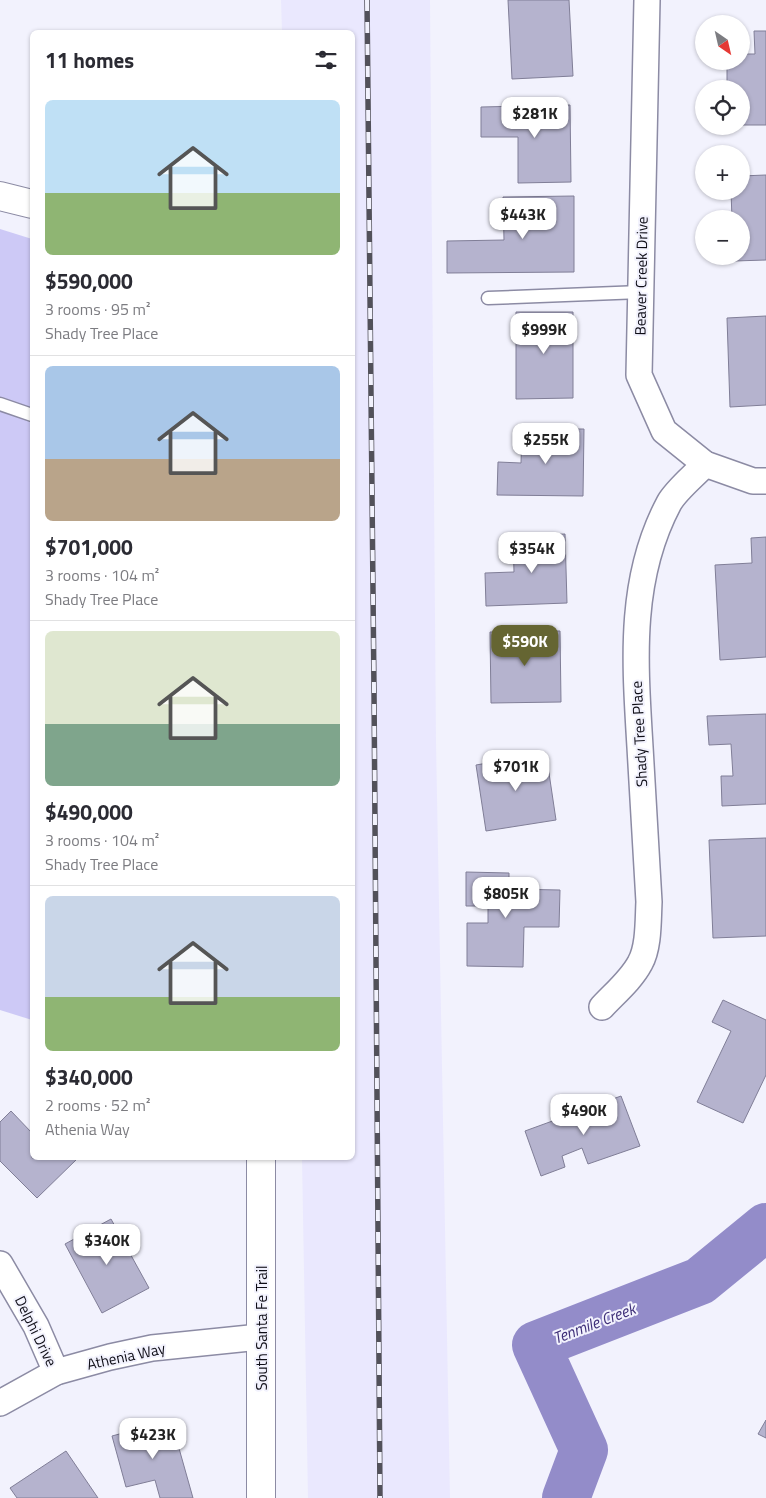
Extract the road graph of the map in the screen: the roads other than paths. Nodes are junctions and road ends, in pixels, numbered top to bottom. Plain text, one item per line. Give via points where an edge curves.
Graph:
1 (647, 0) edge
2 (0, 196) edge
3 (30, 204) edge
4 (641, 292) junction
5 (488, 298) dead end
6 (0, 404) edge
7 (30, 414) edge
8 (705, 464) junction
9 (766, 481) edge
10 (602, 1007) dead end
11 (261, 1160) edge
12 (0, 1264) edge
13 (260, 1337) junction
14 (56, 1372) junction
15 (0, 1403) edge
16 (261, 1498) edge

1 - 4 street, Beaver Creek Drive
2 - 3 street
4 - 5 lane
4 - 8 street, Beaver Creek Drive via 640,375 664,431
6 - 7 lane
8 - 9 street, Beaver Creek Drive via 753,481
8 - 10 street, Shady Tree Place via 670,501 651,544 641,583 636,630 637,690 648,933 641,962
11 - 13 street, South Santa Fe Trail
12 - 14 street, Delphi Drive via 36,1326
13 - 14 street, Athenia Way via 152,1348
13 - 16 street, South Santa Fe Trail
14 - 15 street, Athenia Way

